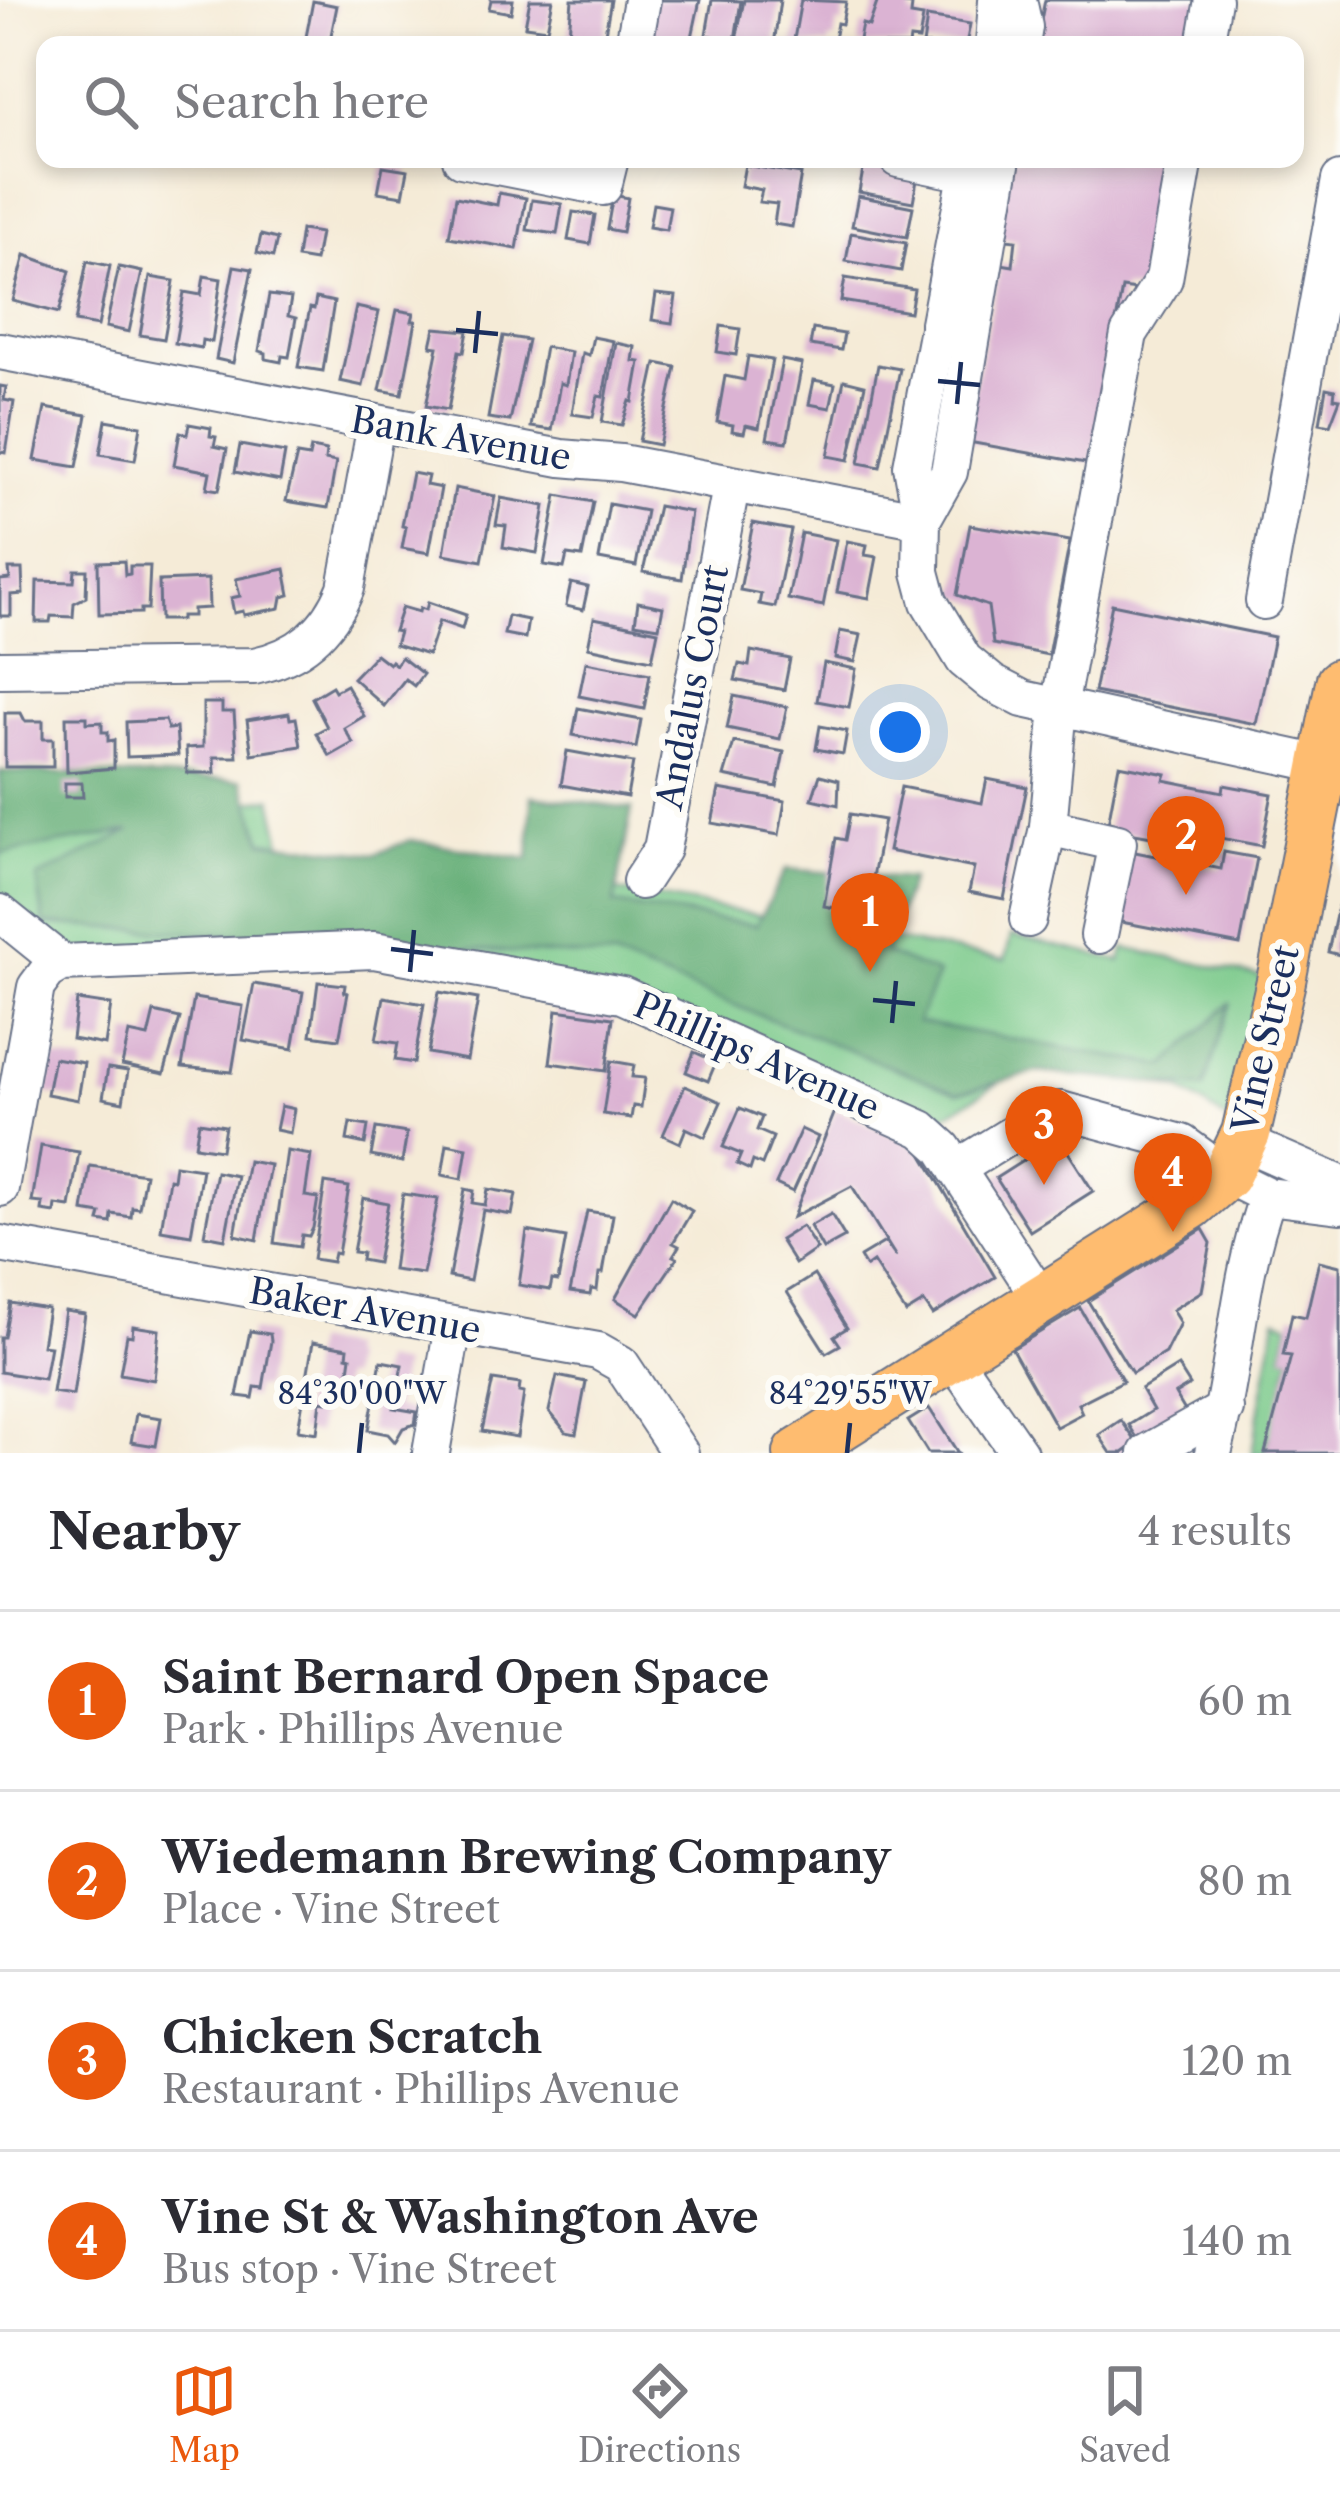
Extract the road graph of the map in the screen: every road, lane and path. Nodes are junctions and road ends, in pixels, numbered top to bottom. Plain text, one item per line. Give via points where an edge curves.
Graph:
1 (642, 0) edge
2 (997, 0) edge
3 (1018, 0) edge
4 (1213, 0) edge
5 (636, 36) edge
6 (995, 36) edge
7 (1022, 36) edge
8 (1207, 36) edge
9 (507, 168) edge
10 (608, 168) edge
11 (969, 168) edge
12 (1000, 168) edge
13 (1183, 168) edge
14 (1340, 180) edge
15 (0, 351) edge
16 (376, 424) junction
17 (731, 487) junction
18 (922, 520) junction
19 (1264, 601) dead end
20 (0, 669) edge
21 (1340, 683) edge
22 (1059, 707) junction
23 (1332, 766) edge
24 (1048, 827) junction
25 (641, 881) dead end
26 (0, 913) edge
27 (1028, 919) dead end
28 (1099, 935) dead end
29 (49, 975) junction
30 (956, 1169) junction
31 (1245, 1171) junction
32 (1340, 1184) edge
33 (0, 1188) edge
34 (1340, 1205) edge
35 (0, 1244) edge
36 (1041, 1299) junction
37 (453, 1326) junction
38 (950, 1355) junction
39 (1225, 1409) junction
40 (431, 1453) edge
41 (680, 1453) edge
42 (798, 1453) edge
43 (1019, 1453) edge
44 (1147, 1453) edge
45 (1214, 1453) edge

1 - 5 street
2 - 6 street
3 - 7 street
4 - 8 street
9 - 10 street via 603,187
11 - 18 street via 912,466
12 - 18 street via 949,472
13 - 22 street via 1164,279 1130,334
14 - 19 street
15 - 16 street, Bank Avenue
16 - 17 street, Bank Avenue
16 - 20 street via 346,588 309,643 254,666
17 - 18 street, Bank Avenue
17 - 25 street, Andalus Court via 662,848
18 - 22 street via 921,572 950,642 992,683
21 - 23 main road, Vine Street
22 - 23 street
22 - 24 street
23 - 31 main road, Vine Street
24 - 27 street
24 - 28 street via 1118,843
26 - 29 street
29 - 30 street, Phillips Avenue via 374,950 622,995 922,1129
29 - 33 street
30 - 31 street via 1061,1110 1181,1143
30 - 36 street, Phillips Avenue
31 - 32 street
31 - 34 street
31 - 36 main road, Vine Street
31 - 39 street via 1250,1244
35 - 37 street, Baker Avenue
36 - 38 main road, Vine Street
37 - 40 street
37 - 41 street, Baker Avenue via 614,1358
38 - 42 main road, Vine Street
38 - 43 street
39 - 44 street
39 - 45 street

